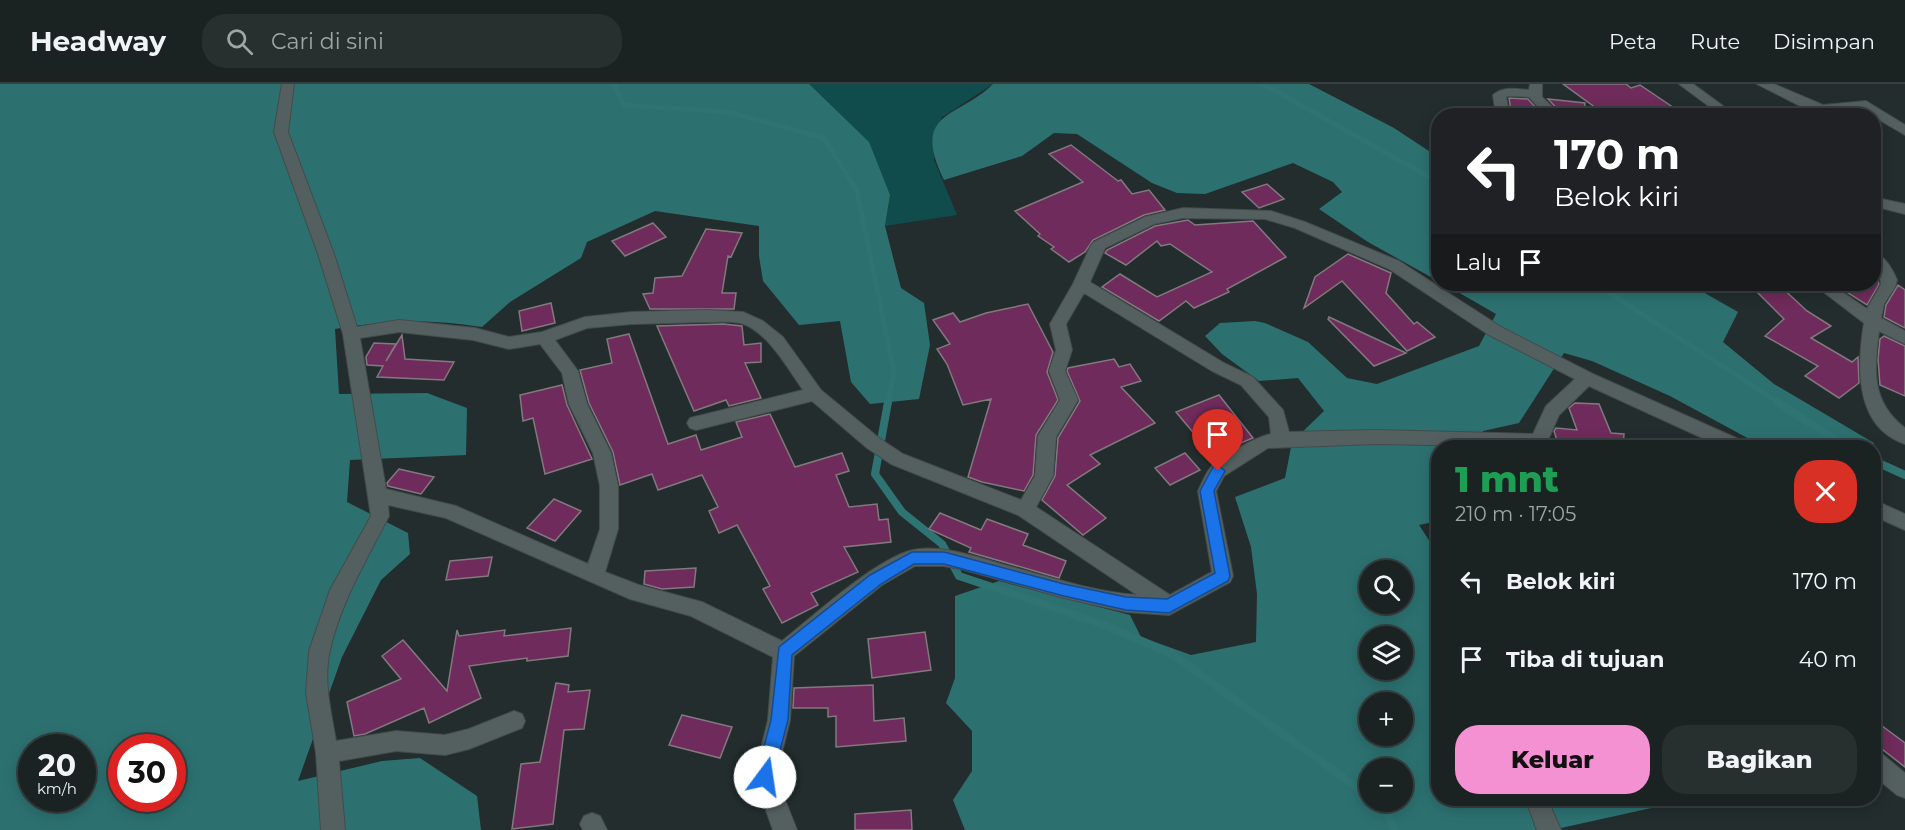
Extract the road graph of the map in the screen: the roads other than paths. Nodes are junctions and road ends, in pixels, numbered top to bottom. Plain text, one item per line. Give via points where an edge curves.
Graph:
1 (288, 84) edge
2 (1685, 84) edge
3 (1763, 84) edge
4 (1536, 89) edge
5 (1501, 108) edge
6 (1544, 108) edge
7 (1720, 108) edge
8 (1819, 108) edge
9 (1831, 108) edge
10 (1868, 108) edge
11 (1881, 116) edge
12 (1905, 131) edge
13 (1881, 204) edge
14 (1905, 209) edge
15 (1881, 267) edge
16 (1081, 284) junction
17 (1431, 289) edge
18 (1434, 291) edge
19 (1831, 291) edge
20 (1873, 321) junction
21 (351, 334) junction
22 (543, 338) junction
23 (1905, 338) edge
24 (1587, 378) junction
25 (815, 394) junction
26 (696, 423) dead end
27 (1905, 436) edge
28 (1281, 439) junction
29 (1456, 440) edge
30 (1539, 440) edge
31 (1724, 440) edge
32 (378, 495) junction
33 (1024, 510) junction
34 (1881, 511) edge
35 (1905, 522) edge
36 (594, 576) junction
37 (1169, 606) junction
38 (784, 652) junction
39 (514, 721) dead end
40 (327, 753) junction
41 (1881, 767) edge
42 (1905, 786) edge
43 (1539, 806) edge
44 (333, 830) edge
45 (785, 830) edge
46 (1549, 830) edge

1 - 21 street via 281,132
2 - 7 street
3 - 8 street
4 - 5 street via 1499,95
4 - 6 street via 1535,98
9 - 10 street via 1861,104
11 - 12 street
13 - 14 street
15 - 20 street via 1889,284 1877,300
16 - 17 street via 1099,245 1150,220 1183,213 1266,214 1394,265
16 - 28 street via 1247,381 1277,415
16 - 33 street via 1058,324 1064,350 1057,371 1069,400 1047,436 1044,476
18 - 24 street via 1495,331
19 - 20 street
20 - 23 street
20 - 27 street via 1869,345 1872,400 1881,415
21 - 22 street via 399,326 475,333 510,343
21 - 32 street
22 - 25 street via 585,323 632,318 743,318 777,341
22 - 36 street via 570,371 578,404 602,453 609,486 609,529
24 - 30 street via 1552,411
24 - 31 street
25 - 26 street
25 - 33 street via 897,459
28 - 29 street via 1376,436
28 - 37 street via 1264,442 1218,471 1207,491 1223,576
32 - 36 street via 449,511
32 - 40 street via 380,516 340,590 319,651 316,693
33 - 37 street
34 - 35 street
36 - 38 street via 637,593 695,608
37 - 38 street via 1126,603 1074,592 952,560 912,558 884,574
38 - 45 street via 779,720 765,777
39 - 40 street via 469,740 445,745 396,741
40 - 44 street
41 - 42 street
43 - 46 street

